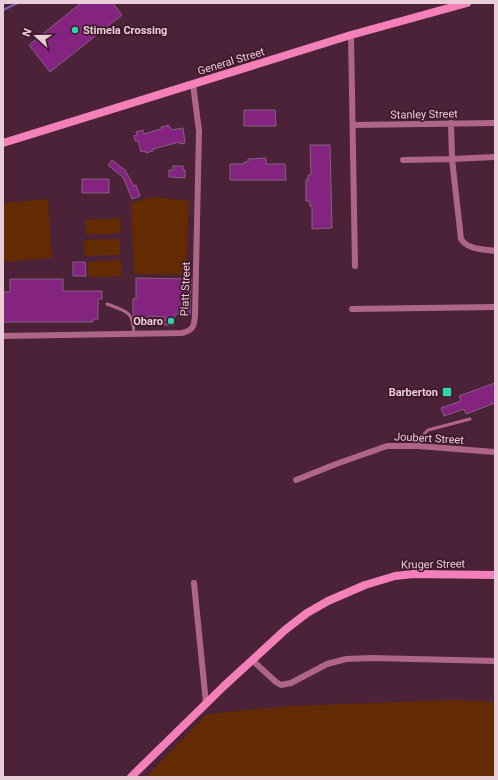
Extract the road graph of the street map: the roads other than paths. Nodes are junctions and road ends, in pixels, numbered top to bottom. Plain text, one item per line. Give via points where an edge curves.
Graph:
1 (467, 3) edge
2 (351, 35) junction
3 (193, 84) junction
4 (451, 123) junction
5 (495, 123) edge
6 (353, 125) junction
7 (3, 143) edge
8 (495, 158) edge
9 (452, 159) junction
10 (403, 160) dead end
11 (495, 251) edge
12 (355, 266) dead end
13 (106, 304) dead end
14 (495, 307) edge
15 (352, 310) dead end
16 (134, 334) junction
17 (3, 336) edge
18 (470, 419) dead end
19 (418, 446) junction
20 (495, 452) edge
21 (296, 480) dead end
22 (495, 575) edge
23 (194, 583) dead end
24 (252, 660) junction
25 (495, 660) edge
26 (206, 703) junction
27 (131, 777) edge

1 - 2 main road, General Street
2 - 3 main road, General Street
2 - 6 street
3 - 7 main road, General Street
3 - 16 street, Platt Street via 199,131 195,322 189,331 182,333
4 - 5 street, Stanley Street
4 - 6 street, Stanley Street
4 - 9 street
6 - 12 street
8 - 9 street
9 - 10 street
9 - 11 street via 461,239 472,248
13 - 16 lane via 129,314 134,322
14 - 15 street
16 - 17 street, Platt Street
18 - 19 lane via 428,430
19 - 20 street, Joubert Street
19 - 21 street, Joubert Street via 387,446
22 - 24 main road, Kruger Street via 413,574 365,585 341,594 307,613
23 - 26 street
24 - 25 street via 281,685 291,683 327,664 346,659
24 - 26 main road, Kruger Street
26 - 27 main road, Kruger Street

